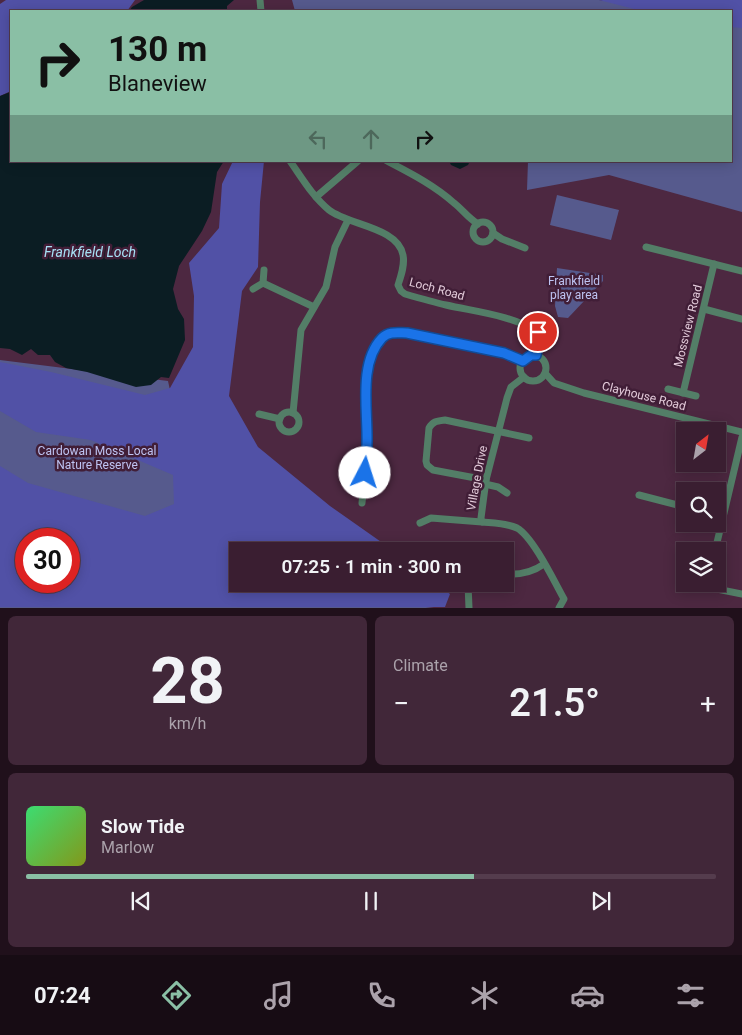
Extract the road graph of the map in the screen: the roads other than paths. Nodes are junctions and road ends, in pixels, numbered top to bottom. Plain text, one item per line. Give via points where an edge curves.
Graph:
1 (291, 162) edge
2 (357, 162) edge
3 (389, 162) edge
4 (316, 196) junction
5 (348, 220) junction
6 (478, 224) junction
7 (493, 233) junction
8 (646, 247) dead end
9 (525, 248) dead end
10 (714, 264) junction
11 (264, 270) dead end
12 (742, 271) edge
13 (263, 283) junction
14 (253, 289) dead end
15 (314, 307) junction
16 (704, 309) junction
17 (742, 319) edge
18 (536, 355) junction
19 (523, 361) junction
20 (545, 373) junction
21 (524, 377) junction
22 (668, 389) dead end
23 (683, 393) junction
24 (696, 396) dead end
25 (292, 413) junction
26 (259, 414) dead end
27 (280, 419) junction
28 (498, 431) junction
29 (742, 432) edge
30 (742, 437) edge
31 (529, 438) dead end
32 (486, 482) junction
33 (507, 494) dead end
34 (726, 494) edge
35 (639, 495) dead end
36 (362, 503) dead end
37 (676, 505) edge
38 (482, 522) junction
39 (420, 523) dead end
40 (544, 564) junction
41 (514, 574) edge
42 (726, 590) edge
43 (468, 592) edge
44 (742, 594) edge
45 (468, 608) edge
46 (559, 608) edge

1 - 4 street, Loch Road
2 - 4 street
3 - 6 street via 423,180
4 - 5 street, Loch Road via 330,210
5 - 15 street via 335,247 326,287
5 - 18 street, Loch Road via 381,232 397,243 403,254 398,285 405,294 530,326 538,332
6 - 7 street via 487,223
6 - 7 street via 474,232 478,240 488,240
7 - 9 street
8 - 10 street
10 - 12 street
10 - 16 street, Mossview Road
11 - 13 street
13 - 14 street
13 - 15 street
15 - 25 street via 301,330
16 - 17 street
16 - 23 street, Mossview Road
18 - 19 street
18 - 20 street via 545,362
19 - 21 street
19 - 36 street via 504,353 407,333 393,332 383,338 372,353 368,369
20 - 21 street via 534,380
20 - 29 street, Clayhouse Road via 554,383 584,393
21 - 28 street, Village Drive via 508,392
22 - 23 street
23 - 24 street
25 - 27 street via 283,414
25 - 27 street via 300,423 294,431 284,431
26 - 27 street
28 - 31 street
28 - 32 street, Village Drive
28 - 32 street via 444,420 436,421 429,428 427,466
30 - 34 street
32 - 33 street
32 - 38 street, Village Drive
35 - 37 street
38 - 39 street via 431,518
38 - 40 street, Village Drive via 515,527 524,533
40 - 41 street via 536,570
40 - 46 street, Village Drive via 564,599
42 - 44 street
43 - 45 street

